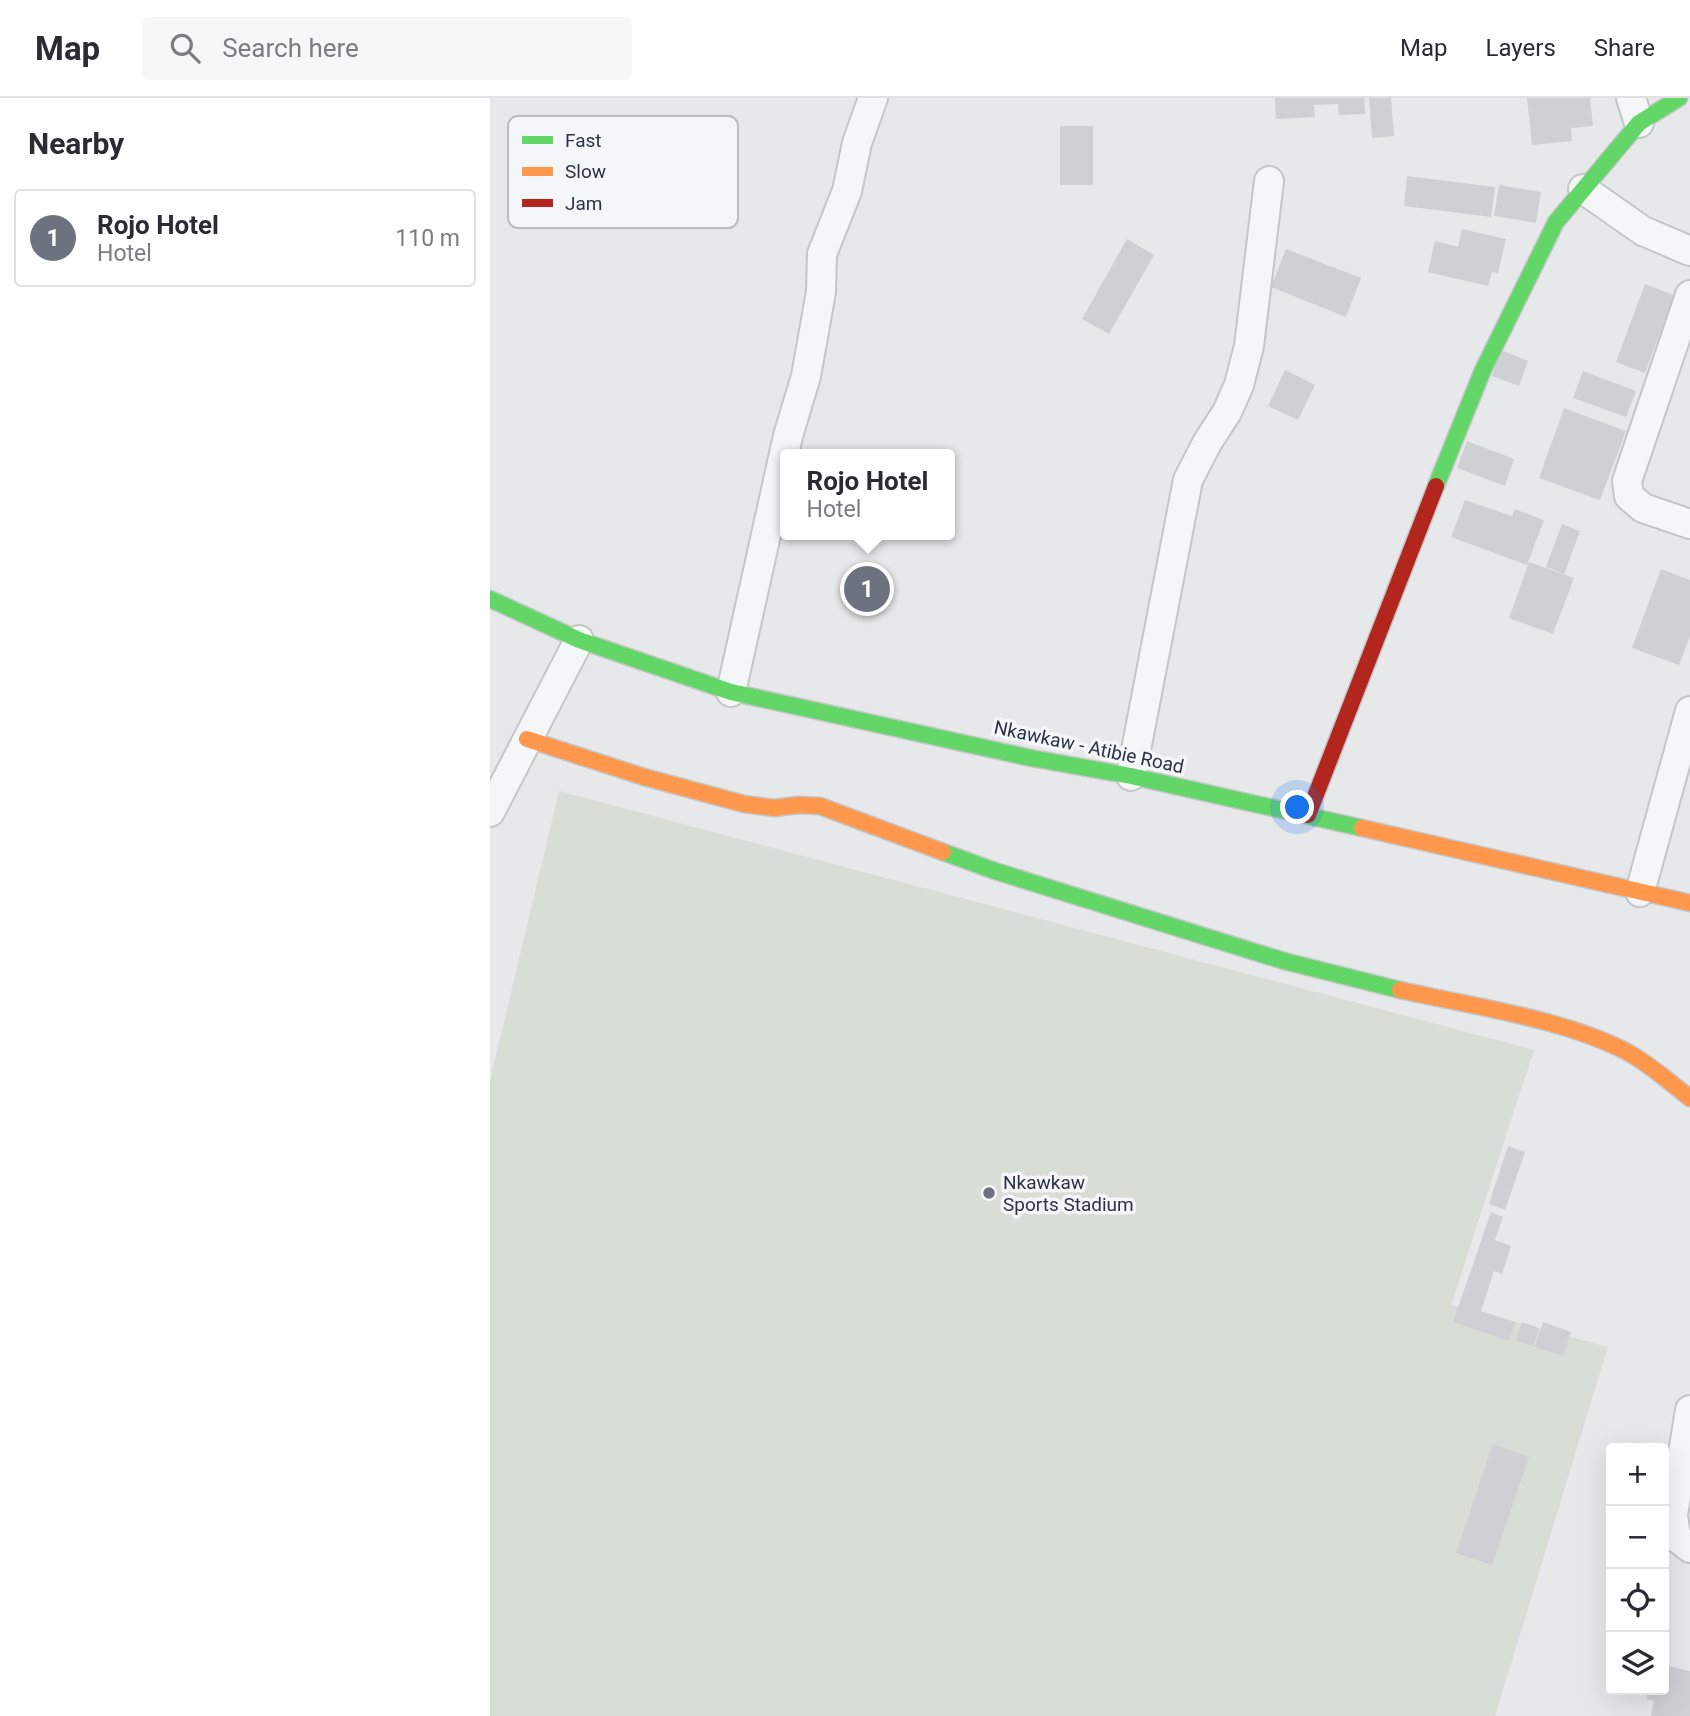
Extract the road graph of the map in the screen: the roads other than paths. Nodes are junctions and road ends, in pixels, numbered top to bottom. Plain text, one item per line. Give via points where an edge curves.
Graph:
1 (873, 98) edge
2 (1679, 98) edge
3 (1635, 111) edge
4 (1269, 181) dead end
5 (1583, 189) junction
6 (1690, 251) edge
7 (1690, 295) edge
8 (785, 449) edge
9 (780, 471) edge
10 (1690, 524) edge
11 (490, 600) edge
12 (579, 640) junction
13 (731, 692) junction
14 (1690, 711) edge
15 (527, 739) junction
16 (1131, 776) junction
17 (490, 812) edge
18 (1308, 815) junction
19 (1640, 892) junction
20 (1690, 903) edge
21 (1690, 1098) edge
22 (1690, 1410) edge
23 (1690, 1548) edge

1 - 8 street via 847,191 822,254 821,292 806,376
2 - 3 street
3 - 5 street
4 - 16 street via 1239,386 1188,481
5 - 6 street via 1643,231
5 - 18 street via 1556,222 1483,370
7 - 10 street via 1627,481 1629,496 1643,508
9 - 13 street
11 - 12 street, Nkawkaw - Atibie Road
12 - 13 street, Nkawkaw - Atibie Road
12 - 15 street
13 - 16 street, Nkawkaw - Atibie Road
14 - 19 street
15 - 17 street
15 - 21 street via 744,804 820,806 995,871 1284,961 1550,1024 1632,1054
16 - 18 street, Nkawkaw - Atibie Road
18 - 19 street, Nkawkaw - Atibie Road
19 - 20 street, Nkawkaw - Atibie Road
22 - 23 street via 1673,1515 1676,1537

